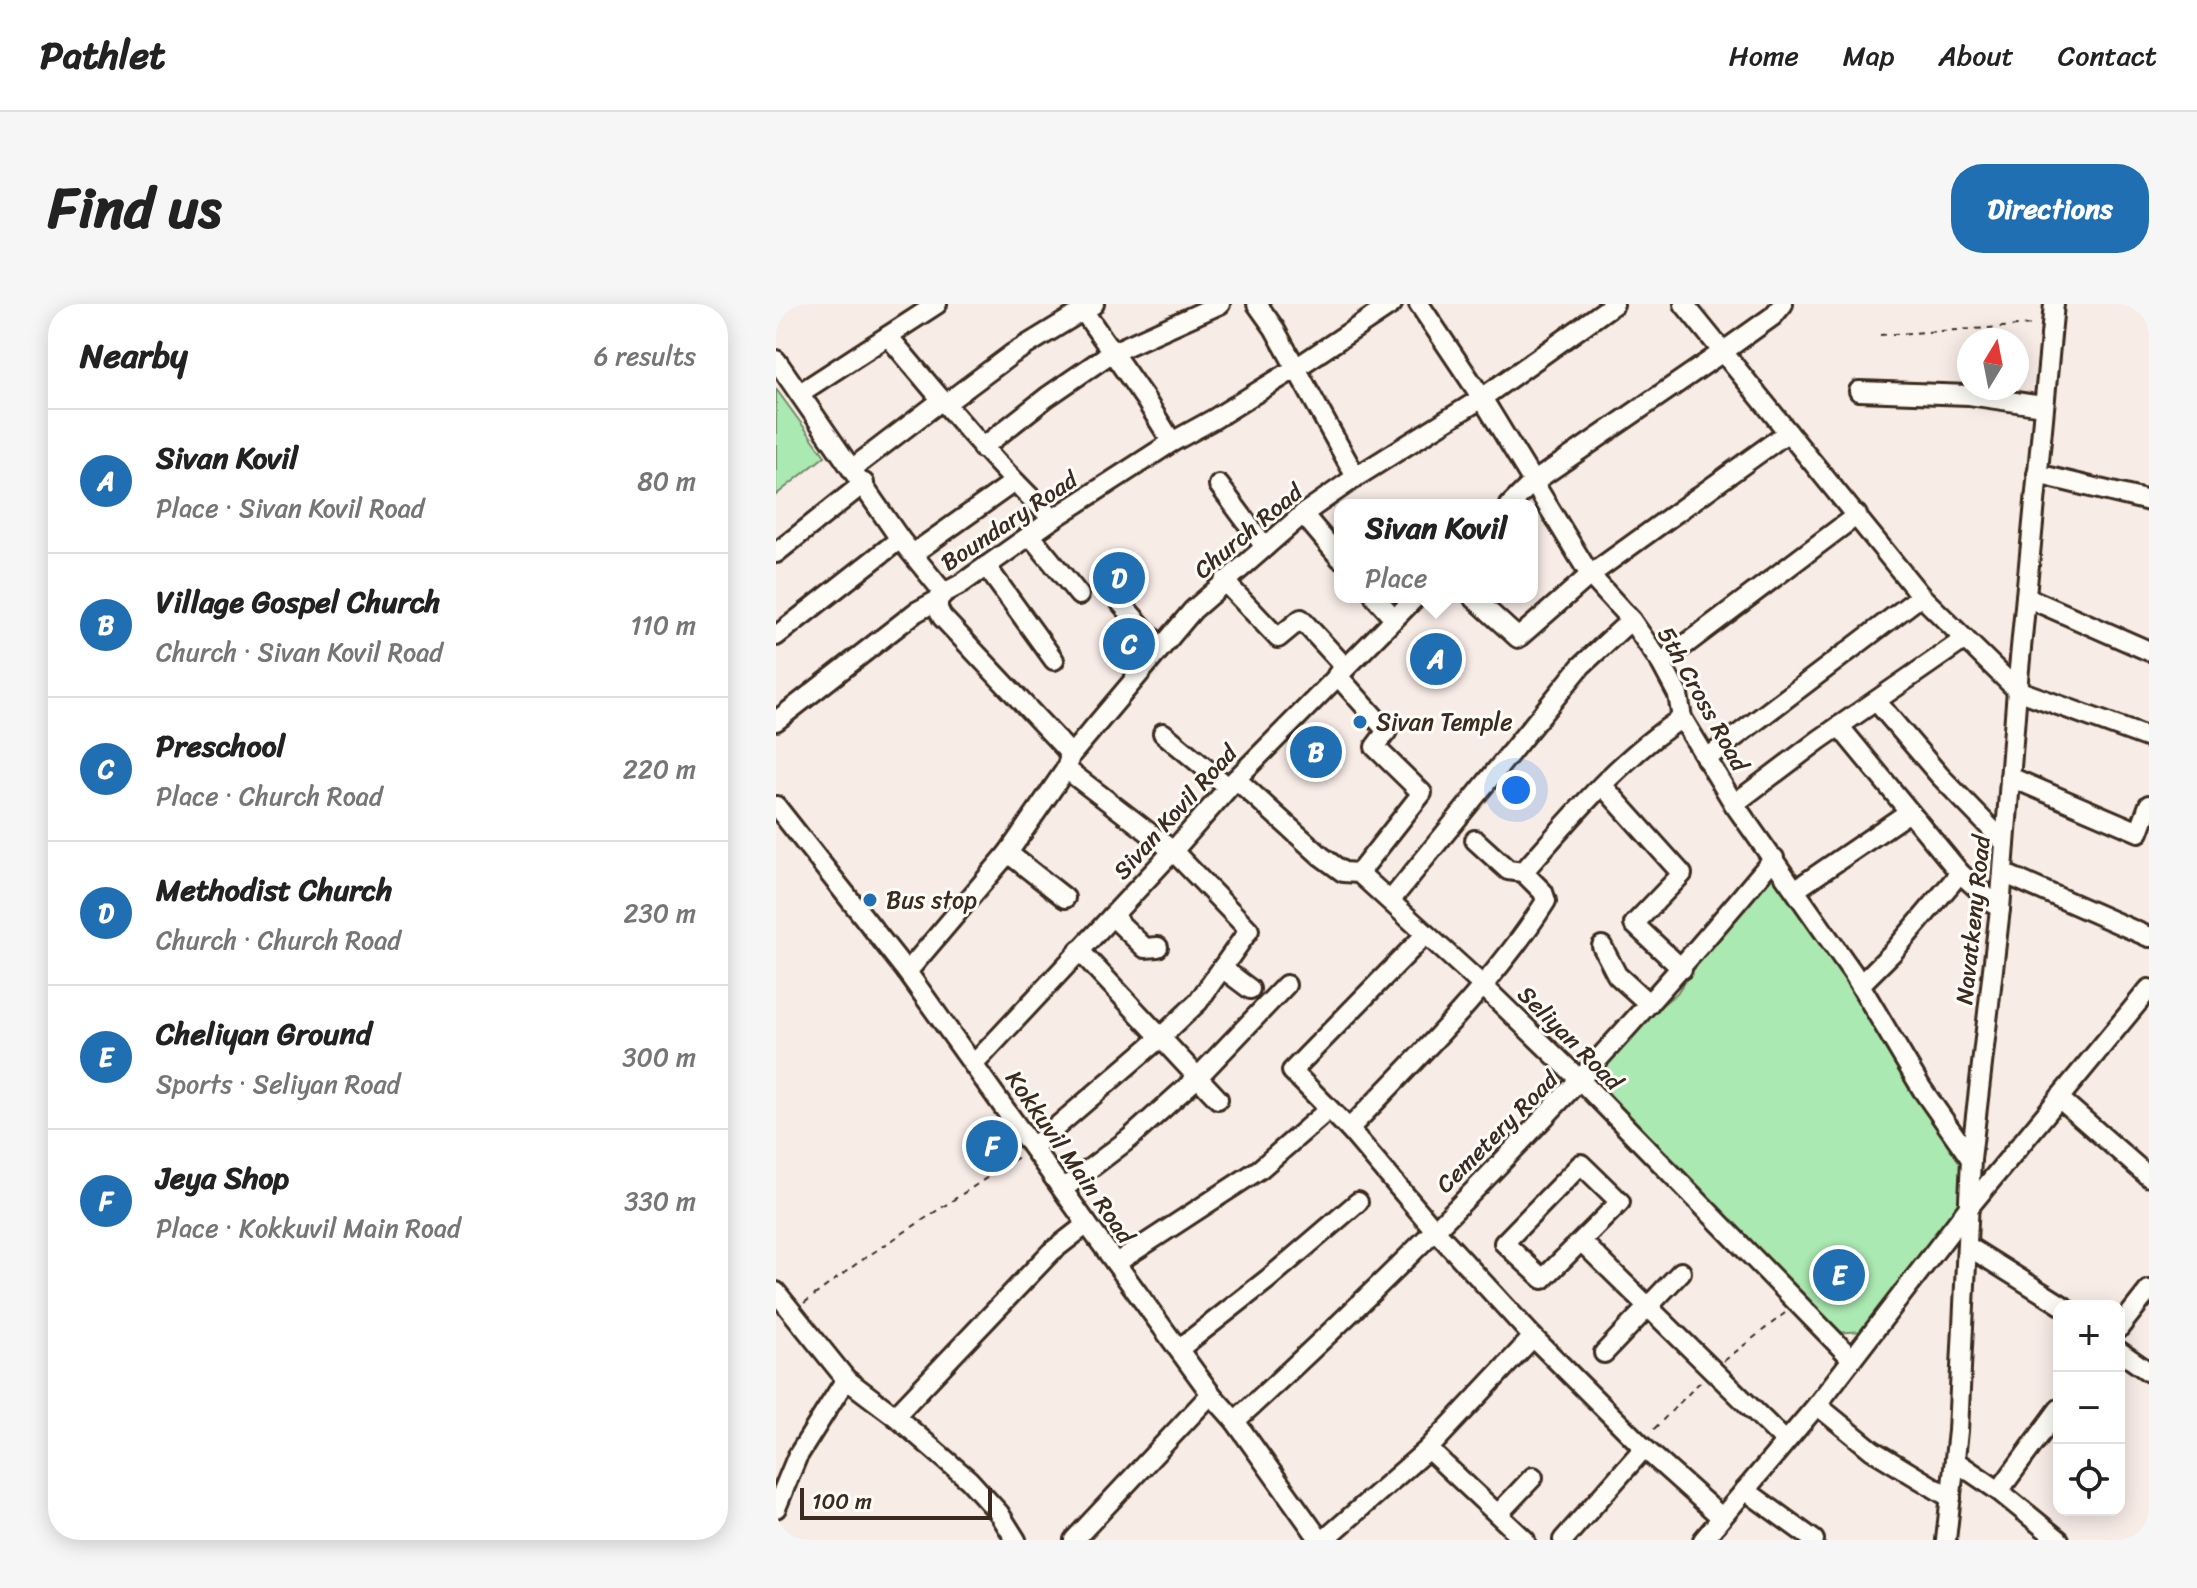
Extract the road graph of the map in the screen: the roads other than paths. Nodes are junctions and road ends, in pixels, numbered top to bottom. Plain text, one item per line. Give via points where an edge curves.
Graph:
1 (937, 304) edge
2 (1220, 304) edge
3 (1257, 304) edge
4 (1392, 304) edge
5 (1419, 304) edge
6 (1614, 304) edge
7 (1684, 304) edge
8 (1783, 304) edge
9 (2054, 304) edge
10 (1088, 307) edge
11 (888, 336) junction
12 (1724, 351) junction
13 (1111, 353) junction
14 (776, 360) edge
15 (1296, 368) junction
16 (1859, 391) dead end
17 (800, 393) junction
18 (1482, 398) junction
19 (944, 402) junction
20 (2043, 406) junction
21 (1788, 432) junction
22 (1172, 442) junction
23 (982, 448) junction
24 (2037, 474) junction
25 (858, 475) junction
26 (1356, 477) junction
27 (1014, 482) junction
28 (1532, 483) junction
29 (1219, 485) dead end
30 (1516, 499) edge
31 (2149, 501) edge
32 (1303, 514) junction
33 (1857, 515) junction
34 (1053, 519) junction
35 (1030, 535) junction
36 (900, 539) junction
37 (1265, 547) junction
38 (1334, 551) edge
39 (776, 553) edge
40 (914, 553) junction
41 (986, 566) junction
42 (1590, 575) junction
43 (1224, 581) junction
44 (1079, 595) dead end
45 (941, 596) junction
46 (1921, 596) junction
47 (2026, 597) junction
48 (1121, 603) dead end
49 (1380, 603) edge
50 (1410, 603) edge
51 (1480, 603) edge
52 (1394, 618) junction
53 (1631, 620) junction
54 (776, 636) edge
55 (1965, 639) junction
56 (1160, 647) junction
57 (2149, 651) edge
58 (1054, 660) dead end
59 (1661, 663) junction
60 (1341, 671) junction
61 (2017, 690) junction
62 (1876, 701) junction
63 (1682, 718) junction
64 (776, 721) edge
65 (1839, 726) junction
66 (1163, 733) dead end
67 (2149, 738) edge
68 (1706, 759) junction
69 (1068, 763) junction
70 (2010, 777) junction
71 (1232, 783) junction
72 (1603, 786) junction
73 (1734, 804) junction
74 (2149, 805) edge
75 (776, 806) edge
76 (1909, 812) junction
77 (1475, 840) dead end
78 (2005, 843) junction
79 (1173, 851) junction
80 (1008, 853) junction
81 (1774, 858) junction
82 (1523, 872) junction
83 (1359, 873) junction
84 (1960, 873) junction
85 (2003, 873) junction
86 (1795, 890) junction
87 (1065, 898) dead end
88 (1391, 900) junction
89 (2000, 909) junction
90 (1112, 916) junction
91 (1425, 935) junction
92 (2149, 937) edge
93 (1602, 946) dead end
94 (1158, 947) dead end
95 (1079, 950) junction
96 (1222, 968) junction
97 (1682, 969) junction
98 (907, 972) junction
99 (1861, 984) junction
100 (1286, 985) dead end
101 (1482, 985) junction
102 (1250, 989) dead end
103 (2149, 989) edge
104 (1649, 1004) junction
105 (1161, 1037) junction
106 (974, 1064) junction
107 (1198, 1077) junction
108 (1581, 1081) junction
109 (1218, 1099) dead end
110 (2060, 1099) junction
111 (1328, 1110) junction
112 (1349, 1129) junction
113 (1033, 1147) junction
114 (1971, 1159) junction
115 (2149, 1177) edge
116 (1063, 1189) junction
117 (1358, 1202) dead end
118 (1969, 1207) junction
119 (1087, 1224) junction
120 (1434, 1229) junction
121 (1581, 1241) junction
122 (1969, 1247) junction
123 (1116, 1263) junction
124 (1681, 1272) dead end
125 (2149, 1290) edge
126 (776, 1292) edge
127 (2053, 1300) edge
128 (1649, 1308) junction
129 (2125, 1320) edge
130 (1533, 1337) junction
131 (1179, 1349) junction
132 (1604, 1353) dead end
133 (2125, 1355) edge
134 (1852, 1359) junction
135 (2149, 1372) edge
136 (846, 1379) junction
137 (1211, 1394) junction
138 (1817, 1405) junction
139 (895, 1416) junction
140 (2053, 1417) edge
141 (1235, 1421) junction
142 (1785, 1441) junction
143 (1644, 1448) junction
144 (1428, 1449) junction
145 (1955, 1461) junction
146 (1533, 1477) dead end
147 (1745, 1490) junction
148 (1999, 1491) junction
149 (1951, 1498) junction
150 (776, 1508) edge
151 (1498, 1514) junction
152 (1721, 1517) junction
153 (1565, 1539) edge
154 (1016, 1540) edge
155 (1074, 1540) edge
156 (1322, 1540) edge
157 (1525, 1540) edge
158 (1703, 1540) edge
159 (1814, 1540) edge
160 (1946, 1540) edge
161 (2059, 1540) edge

1 - 11 street
2 - 13 street
3 - 15 street
4 - 15 street, Boundary Road
5 - 18 street, 5th Cross Road
6 - 18 street, Church Road
7 - 12 street
8 - 12 street
9 - 20 street, Navatkeny Road
10 - 13 street
10 - 19 street
11 - 17 street
11 - 19 street
12 - 21 street
12 - 28 street
13 - 22 street
13 - 23 street
14 - 17 street
15 - 22 street, Boundary Road
15 - 26 street
16 - 20 street via 1969,395
17 - 25 street
18 - 26 street, Church Road
18 - 28 street, 5th Cross Road
19 - 23 street
19 - 25 street
20 - 24 street, Navatkeny Road
21 - 33 street
21 - 42 street
22 - 34 street, Boundary Road
23 - 27 street
24 - 31 street
24 - 47 street, Navatkeny Road
25 - 36 street
25 - 39 street
26 - 32 street, Church Road
27 - 34 street
27 - 40 street
28 - 30 street
28 - 42 street, 5th Cross Road
29 - 37 street
32 - 37 street, Church Road
32 - 38 street
33 - 46 street
33 - 59 street
34 - 35 street, Boundary Road
35 - 41 street, Boundary Road
35 - 44 street
36 - 40 street
36 - 54 street
37 - 43 street, Church Road
40 - 45 street
41 - 45 street, Boundary Road
41 - 58 street
42 - 51 street via 1518,638
42 - 53 street, 5th Cross Road
43 - 56 street, Church Road
43 - 60 street via 1278,638 1301,619
45 - 64 street
45 - 69 street, Boundary Road via 942,617 1065,748
46 - 55 street
46 - 68 street
47 - 57 street
47 - 61 street, Navatkeny Road
48 - 56 street
49 - 52 street
50 - 52 street, Sivan Kovil Road
52 - 60 street, Sivan Kovil Road
53 - 59 street, 5th Cross Road
53 - 88 street via 1581,666
55 - 61 street
55 - 62 street
56 - 69 street, Church Road
59 - 63 street, 5th Cross Road via 1678,695
60 - 71 street, Sivan Kovil Road
60 - 83 street via 1387,731 1375,747 1422,793
61 - 67 street
61 - 70 street, Navatkeny Road
62 - 65 street
62 - 78 street
63 - 68 street, 5th Cross Road
63 - 72 street via 1648,740
65 - 73 street
65 - 76 street
66 - 71 street, Seliyan Road
68 - 73 street, 5th Cross Road
69 - 79 street, Boundary Road
69 - 80 street
70 - 74 street via 2139,832
70 - 78 street, Navatkeny Road
71 - 79 street, Sivan Kovil Road
71 - 83 street, Seliyan Road via 1343,872
72 - 82 street
72 - 97 street via 1682,874 1634,924
73 - 81 street, 5th Cross Road
75 - 98 street, Kokkuvil Main Road
76 - 84 street
76 - 86 street
77 - 82 street via 1508,870
78 - 85 street, Navatkeny Road
79 - 90 street, Sivan Kovil Road
79 - 96 street, Boundary Road via 1249,930
80 - 87 street
80 - 98 street
81 - 86 street, 5th Cross Road
81 - 97 street, Cemetery Road
82 - 101 street via 1546,901
83 - 88 street, Seliyan Road
84 - 89 street
84 - 99 street
85 - 89 street, Navatkeny Road
85 - 92 street
86 - 99 street, 5th Cross Road
88 - 91 street, Seliyan Road
89 - 114 street, Navatkeny Road
90 - 94 street via 1145,948
90 - 95 street, Sivan Kovil Road
91 - 101 street, Seliyan Road
91 - 111 street via 1292,1071
93 - 104 street via 1617,975
95 - 105 street
95 - 106 street, Sivan Kovil Road
96 - 102 street
96 - 105 street via 1198,1002
97 - 104 street, Cemetery Road
98 - 106 street, Kokkuvil Main Road
99 - 114 street, 5th Cross Road via 1922,1089
100 - 107 street
101 - 108 street, Seliyan Road
101 - 112 street
103 - 110 street
104 - 108 street, Cemetery Road
105 - 107 street
105 - 113 street
106 - 113 street, Kokkuvil Main Road
107 - 109 street
107 - 116 street
108 - 120 street, Cemetery Road
108 - 134 street, Seliyan Road
110 - 115 street
110 - 118 street
111 - 112 street
111 - 123 street via 1260,1169
112 - 120 street
113 - 116 street, Kokkuvil Main Road
114 - 118 street, Navatkeny Road
116 - 119 street, Kokkuvil Main Road
117 - 131 street
118 - 122 street, Navatkeny Road
118 - 134 street
119 - 123 street, Kokkuvil Main Road
119 - 139 street via 1051,1252
120 - 130 street
120 - 141 street, Cemetery Road
121 - 121 street via 1620,1202 1581,1164 1504,1243 1543,1279
121 - 128 street
122 - 127 street
122 - 145 street, Navatkeny Road
123 - 131 street, Kokkuvil Main Road
124 - 128 street
125 - 129 street
126 - 136 street
128 - 132 street
128 - 142 street
130 - 143 street
130 - 144 street
131 - 137 street, Kokkuvil Main Road
133 - 135 street
134 - 138 street
136 - 139 street
136 - 150 street via 797,1457
137 - 141 street, Kokkuvil Main Road
137 - 155 street
138 - 142 street
138 - 149 street via 1872,1450
139 - 154 street via 969,1480
140 - 148 street
141 - 156 street, Kokkuvil Main Road
142 - 147 street
143 - 152 street
143 - 153 street
144 - 151 street
144 - 156 street
145 - 148 street
145 - 149 street, Navatkeny Road
146 - 151 street
147 - 152 street
147 - 159 street
148 - 161 street
149 - 160 street, Navatkeny Road
151 - 157 street
152 - 158 street

